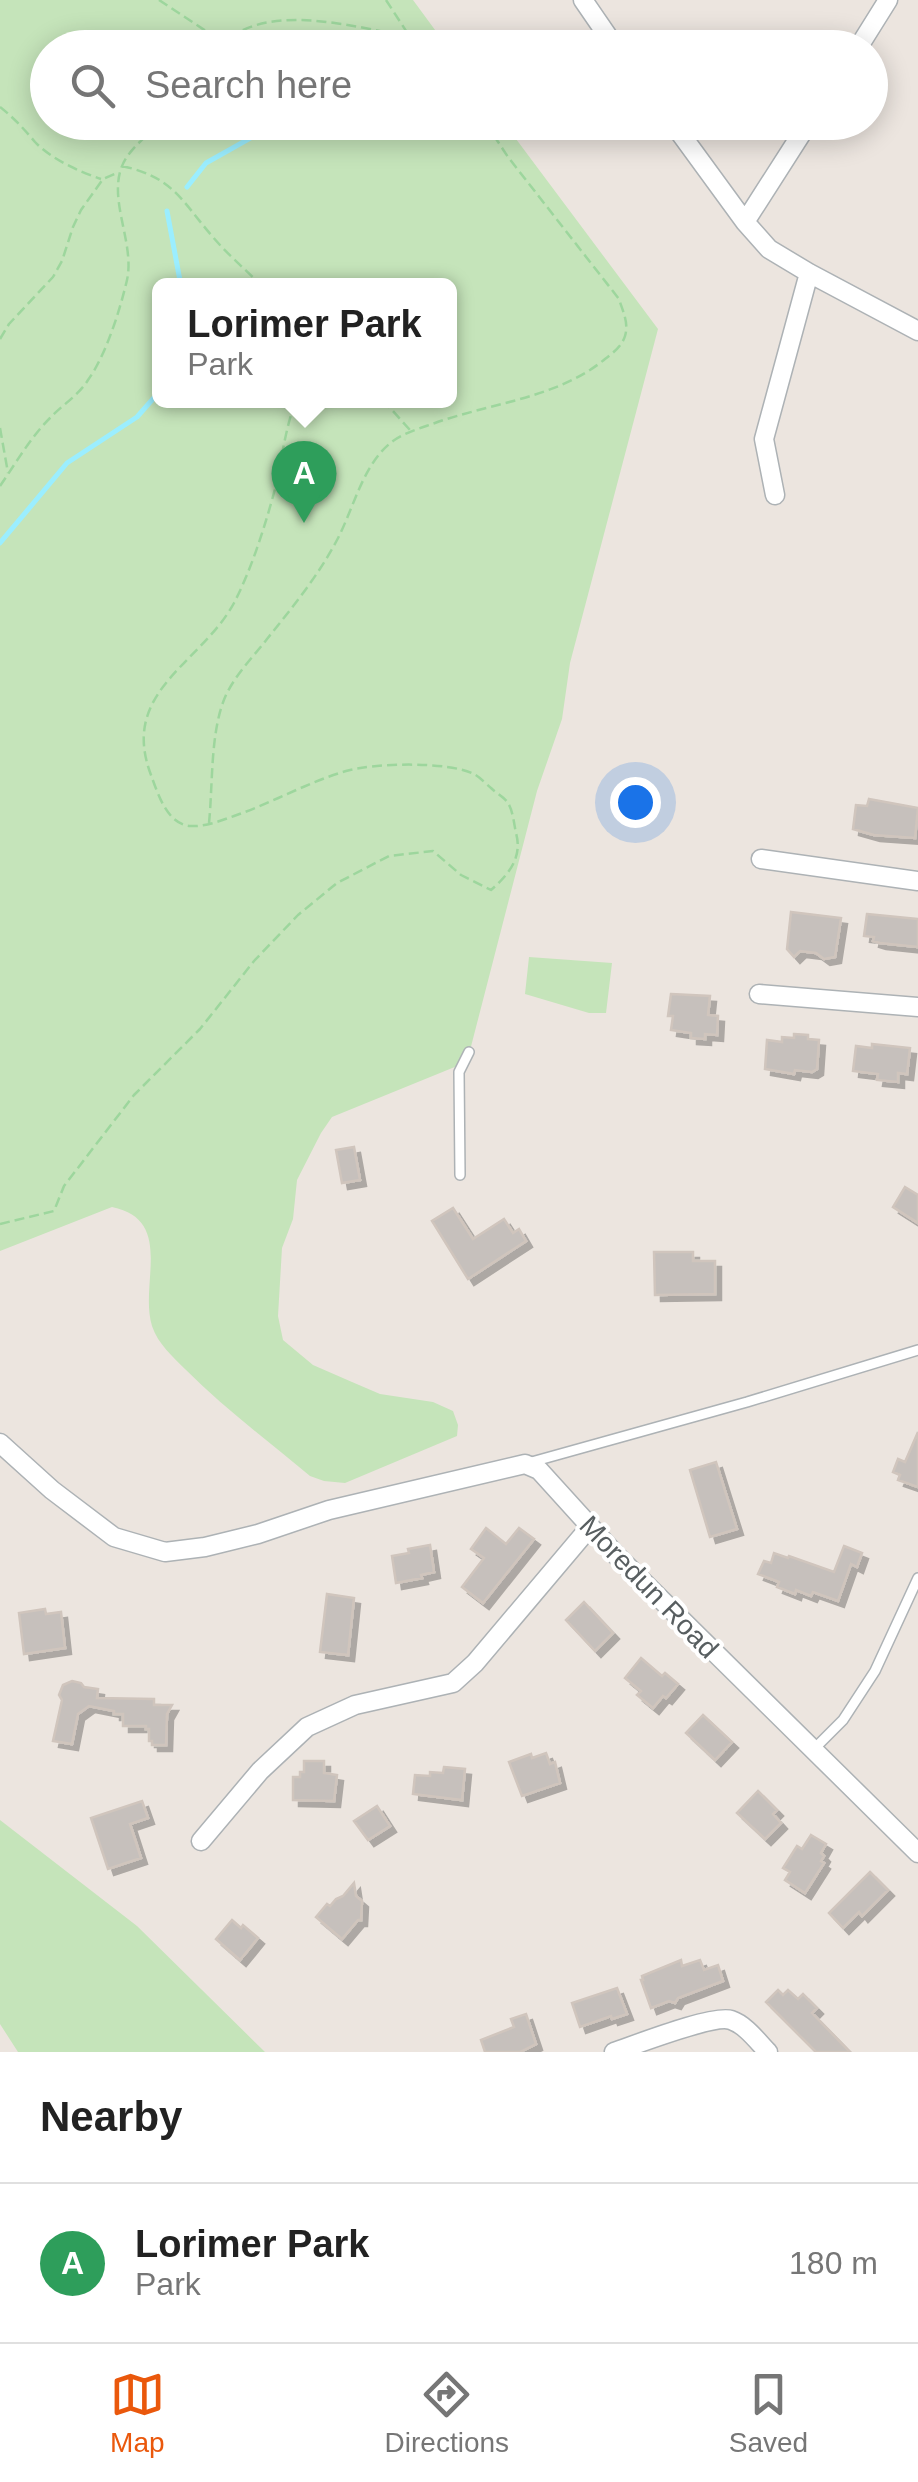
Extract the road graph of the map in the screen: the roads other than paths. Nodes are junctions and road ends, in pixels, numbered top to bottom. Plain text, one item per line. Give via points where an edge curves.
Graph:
1 (583, 0) edge
2 (888, 0) edge
3 (604, 30) edge
4 (869, 30) edge
5 (685, 140) edge
6 (797, 140) edge
7 (745, 222) junction
8 (808, 273) junction
9 (918, 331) edge
10 (775, 494) dead end
11 (760, 858) dead end
12 (918, 882) edge
13 (759, 994) dead end
14 (918, 1007) edge
15 (469, 1052) dead end
16 (460, 1175) dead end
17 (918, 1350) edge
18 (0, 1443) edge
19 (525, 1464) junction
20 (590, 1528) junction
21 (918, 1578) edge
22 (814, 1750) junction
23 (201, 1841) dead end
24 (918, 1853) edge
25 (614, 2052) edge
26 (768, 2052) edge

1 - 3 street
2 - 4 street
5 - 7 street
6 - 7 street
7 - 8 street via 769,249
8 - 9 street
8 - 10 street via 764,439
11 - 12 street
13 - 14 street
15 - 16 lane via 459,1072
17 - 19 lane
18 - 19 street via 114,1537 165,1552
19 - 20 street, Moredun Road via 540,1470
20 - 22 street, Moredun Road
20 - 23 street via 453,1683 355,1705 307,1727
21 - 22 lane via 875,1671
22 - 24 street, Moredun Road
25 - 26 street via 729,2019

